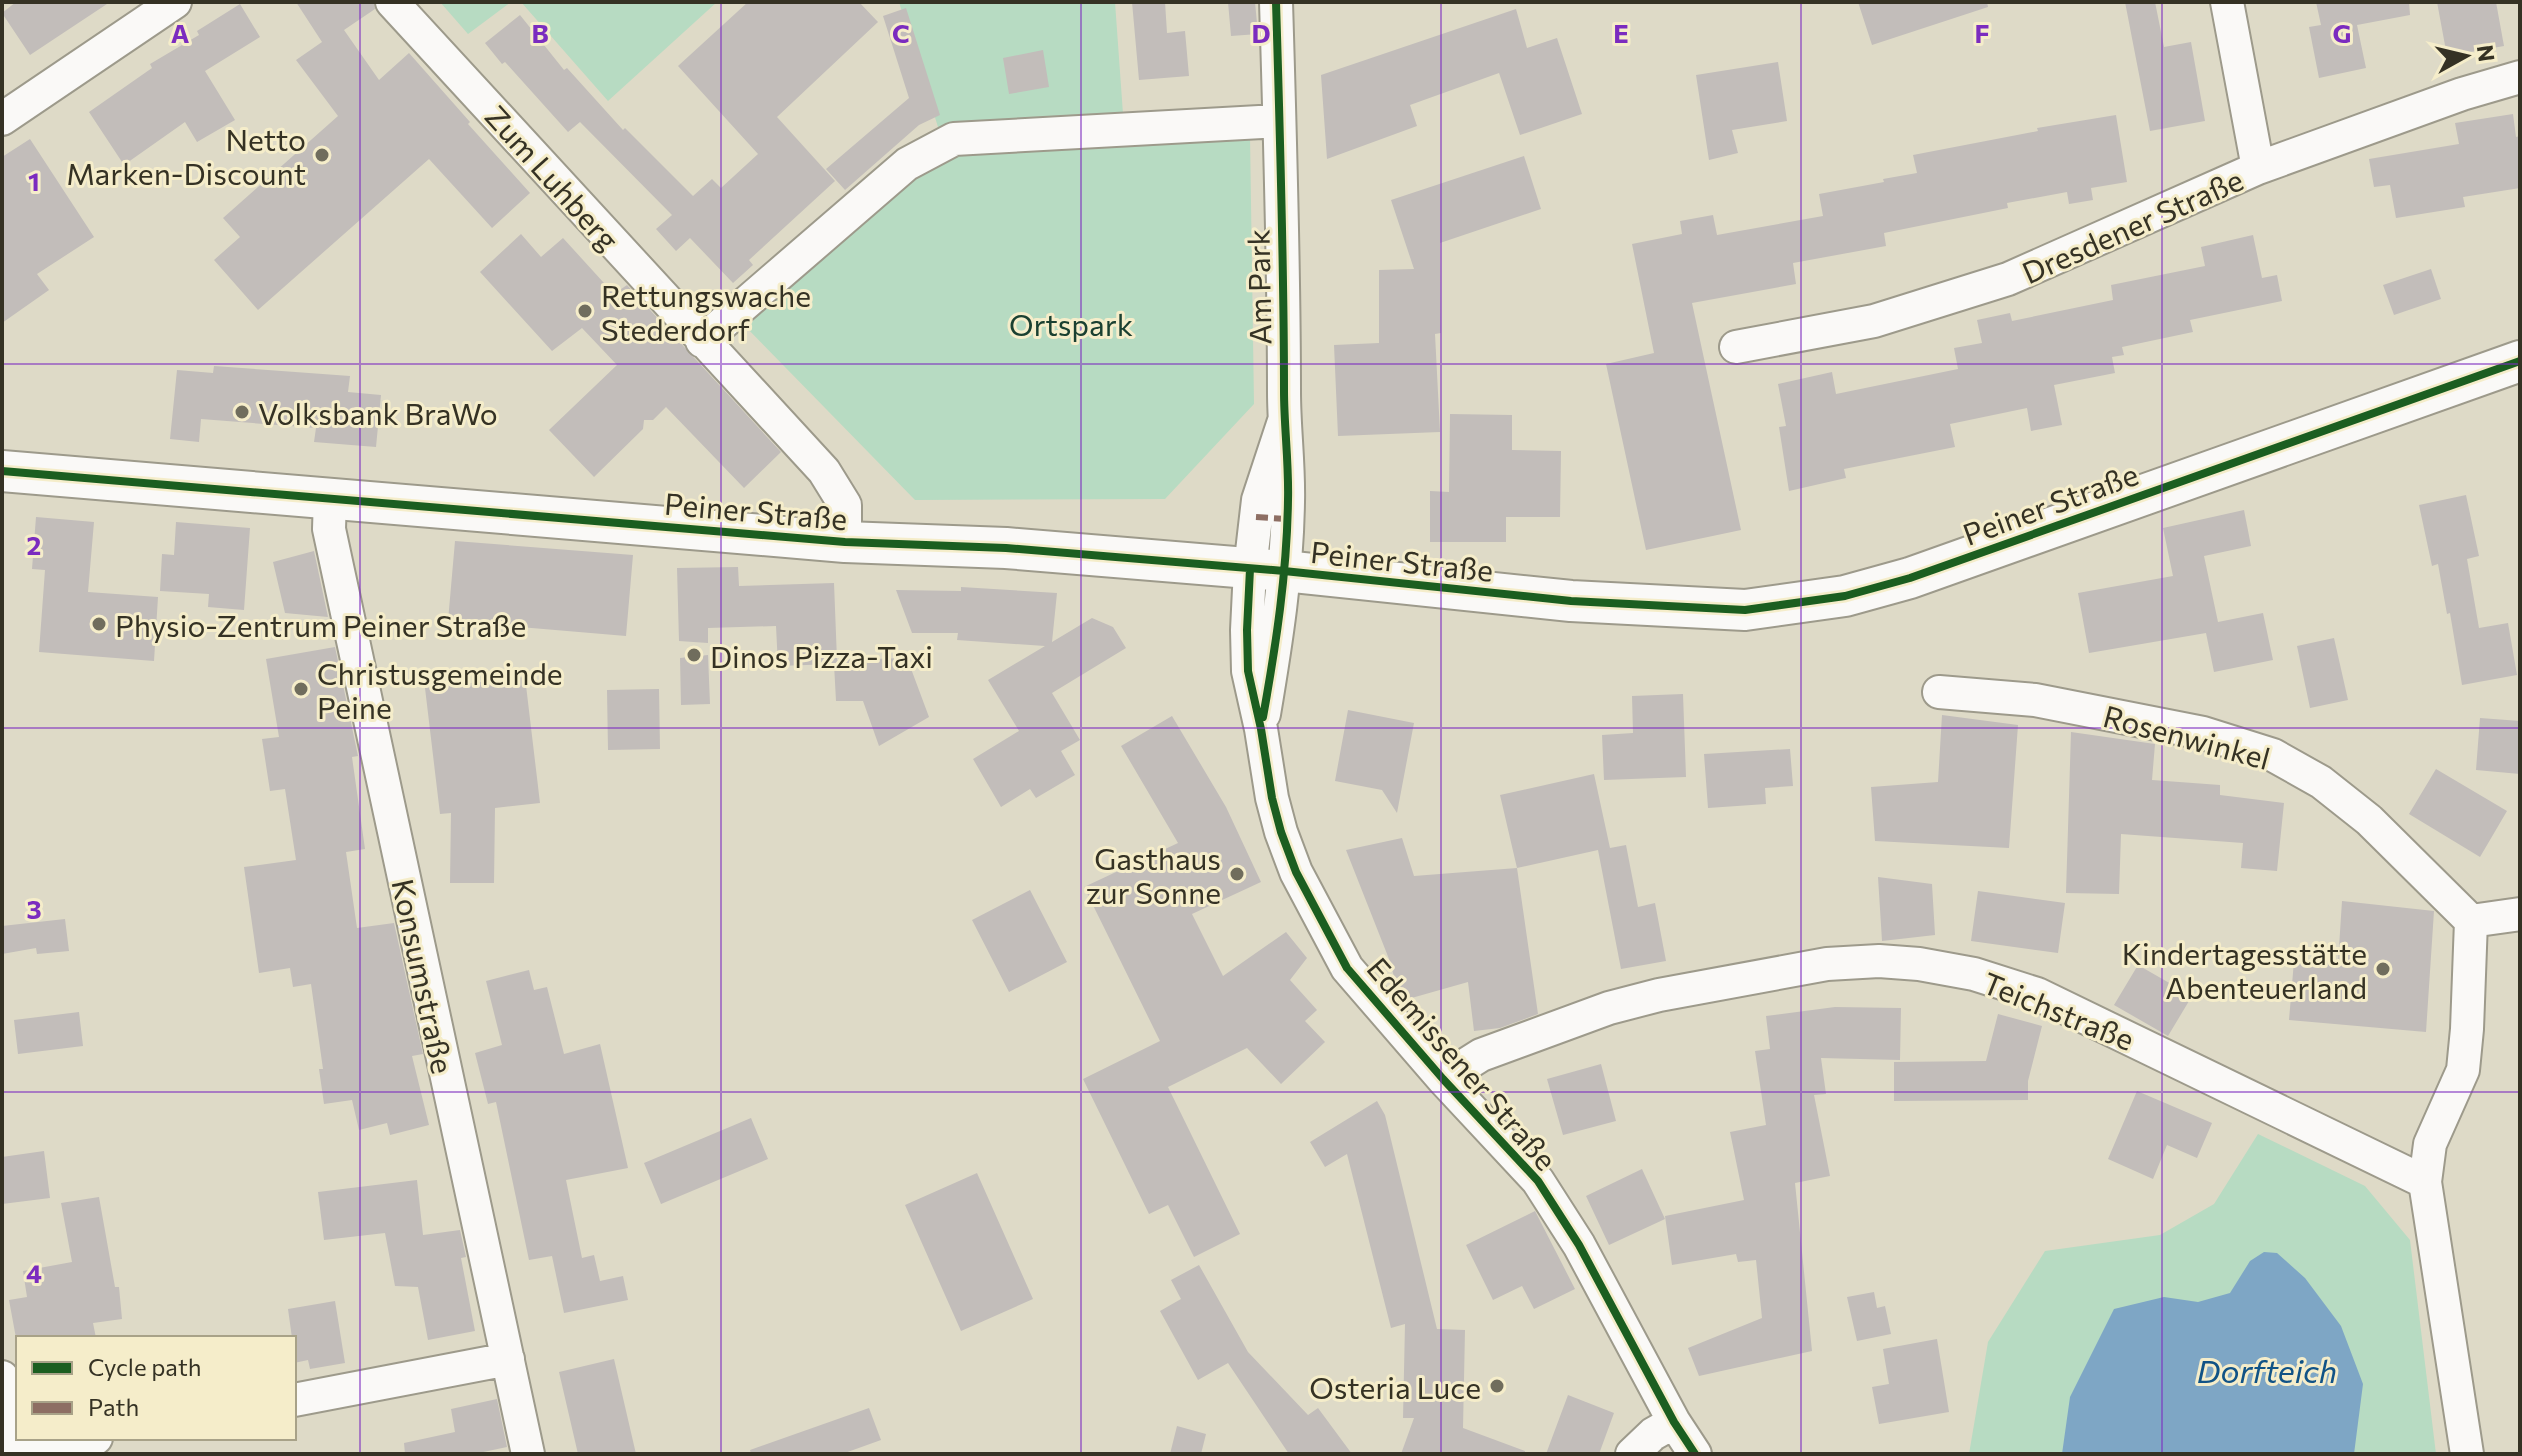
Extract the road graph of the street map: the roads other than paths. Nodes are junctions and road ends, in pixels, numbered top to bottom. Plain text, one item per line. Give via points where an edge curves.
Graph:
1 (175, 2) edge
2 (392, 2) edge
3 (1276, 2) edge
4 (2227, 2) edge
5 (2520, 77) edge
6 (2, 119) edge
7 (1279, 121) junction
8 (2258, 168) junction
9 (702, 341) junction
10 (1736, 347) dead end
11 (2520, 361) edge
12 (2, 471) edge
13 (330, 498) junction
14 (845, 542) junction
15 (1267, 570) junction
16 (1939, 692) dead end
17 (2520, 914) edge
18 (2471, 921) junction
19 (1443, 1079) junction
20 (2425, 1182) junction
21 (508, 1359) junction
22 (2, 1377) edge
23 (296, 1400) edge
24 (1674, 1422) junction
25 (85, 1440) edge
26 (15, 1453) edge
27 (528, 1454) edge
28 (1632, 1454) edge
29 (1695, 1454) edge
30 (2467, 1454) edge

1 - 6 street
2 - 9 street, Zum Luhberg
3 - 7 street, Am Park
4 - 8 street
5 - 8 street, Dresdener Straße
7 - 9 street via 954,139 907,164
7 - 15 street, Am Park via 1288,467
8 - 10 street, Dresdener Straße via 2008,279 1874,321
9 - 14 street, Zum Luhberg via 824,471 845,505
11 - 15 main road, Peiner Straße via 1910,578 1812,603 1745,610 1571,601
12 - 13 main road, Peiner Straße
13 - 14 main road, Peiner Straße
13 - 21 street, Konsumstraße via 329,529
14 - 15 main road, Peiner Straße via 1006,548
15 - 19 street, Edemissener Straße via 1277,639 1261,729 1281,832 1347,968
16 - 18 street, Rosenwinkel via 2035,700 2203,733 2273,755 2321,782 2369,820
17 - 18 street
18 - 20 street via 2463,1070 2430,1144
19 - 20 street, Teichstraße via 1481,1055 1659,995 1827,964 1919,964 2037,994
19 - 24 street, Edemissener Straße via 1538,1181 1579,1245
20 - 30 street
21 - 23 street
21 - 27 street, Konsumstraße
22 - 26 street
24 - 28 street
24 - 29 street, Edemissener Straße
25 - 26 street

